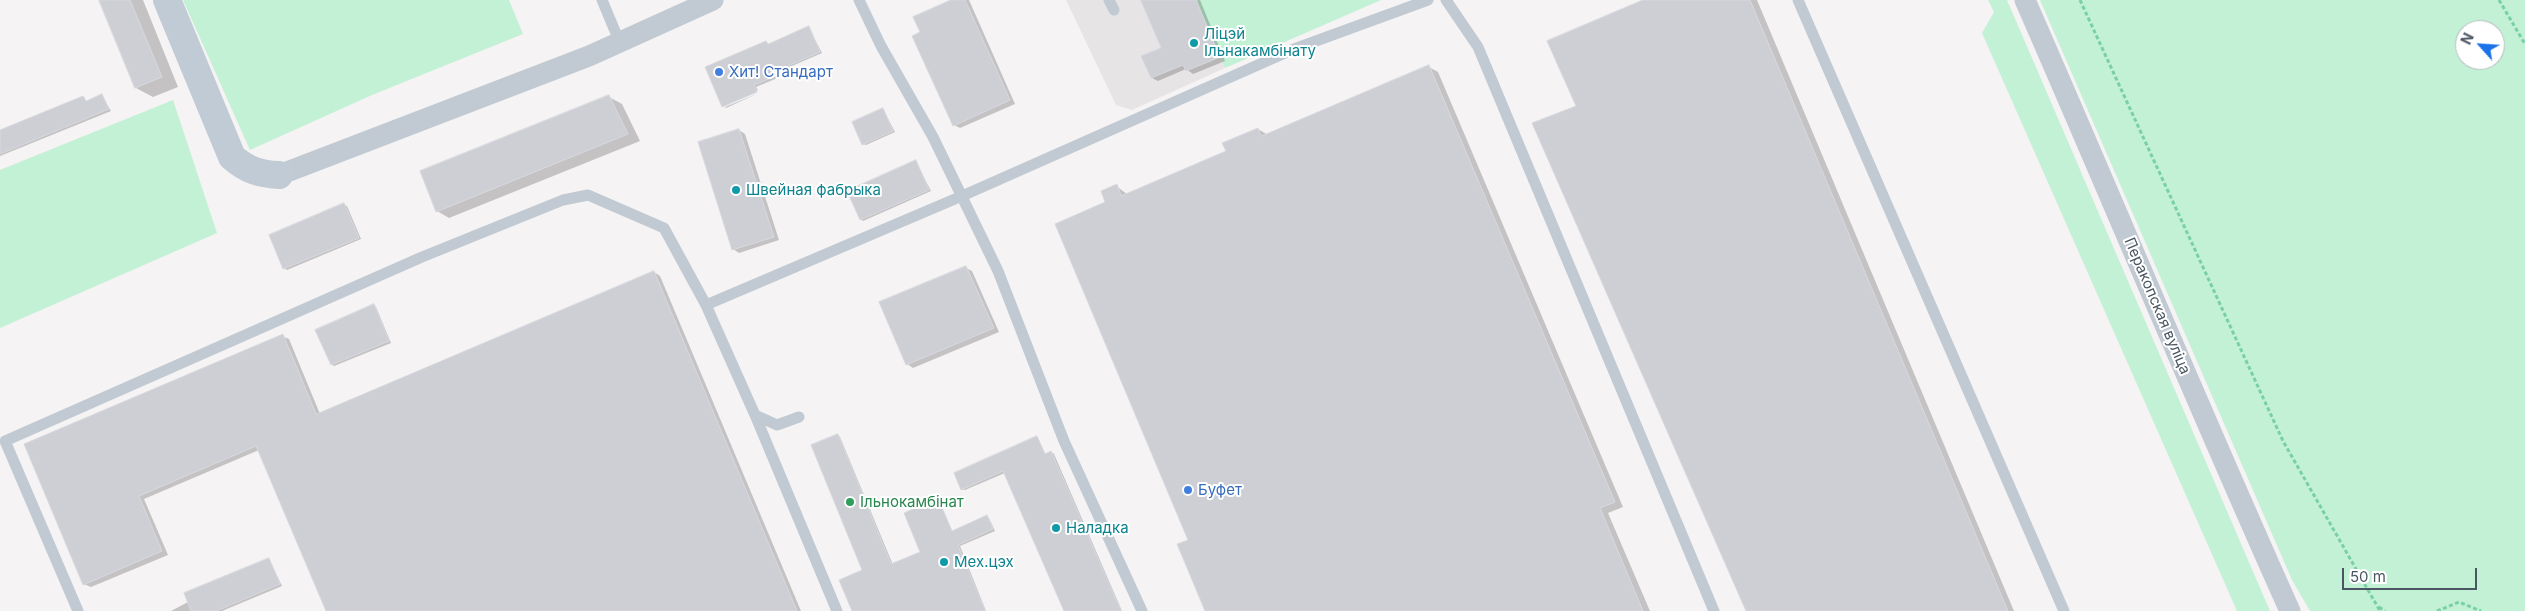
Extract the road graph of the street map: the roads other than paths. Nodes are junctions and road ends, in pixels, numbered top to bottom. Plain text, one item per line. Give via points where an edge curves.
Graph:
1 (167, 0) edge
2 (602, 0) edge
3 (713, 0) edge
4 (859, 0) edge
5 (1428, 0) edge
6 (1446, 0) edge
7 (1798, 0) edge
8 (2025, 0) edge
9 (620, 43) junction
10 (279, 175) joint
11 (962, 196) junction
12 (706, 305) junction
13 (755, 415) junction
14 (800, 417) dead end
15 (78, 611) edge
16 (837, 611) edge
17 (1142, 611) edge
18 (1714, 611) edge
19 (2064, 611) edge
20 (2290, 611) edge

1 - 10 street via 232,157 260,174
2 - 9 lane
3 - 9 street
4 - 11 lane
5 - 11 lane via 1294,50
6 - 18 lane via 1478,47
7 - 19 lane
8 - 20 street, Перакопская вуліца via 2208,430
9 - 10 street
11 - 12 lane
11 - 17 lane via 998,271 1064,441
12 - 13 lane
12 - 15 lane via 664,228 588,195 563,200 422,257 5,441
13 - 14 lane via 777,425
13 - 16 lane

